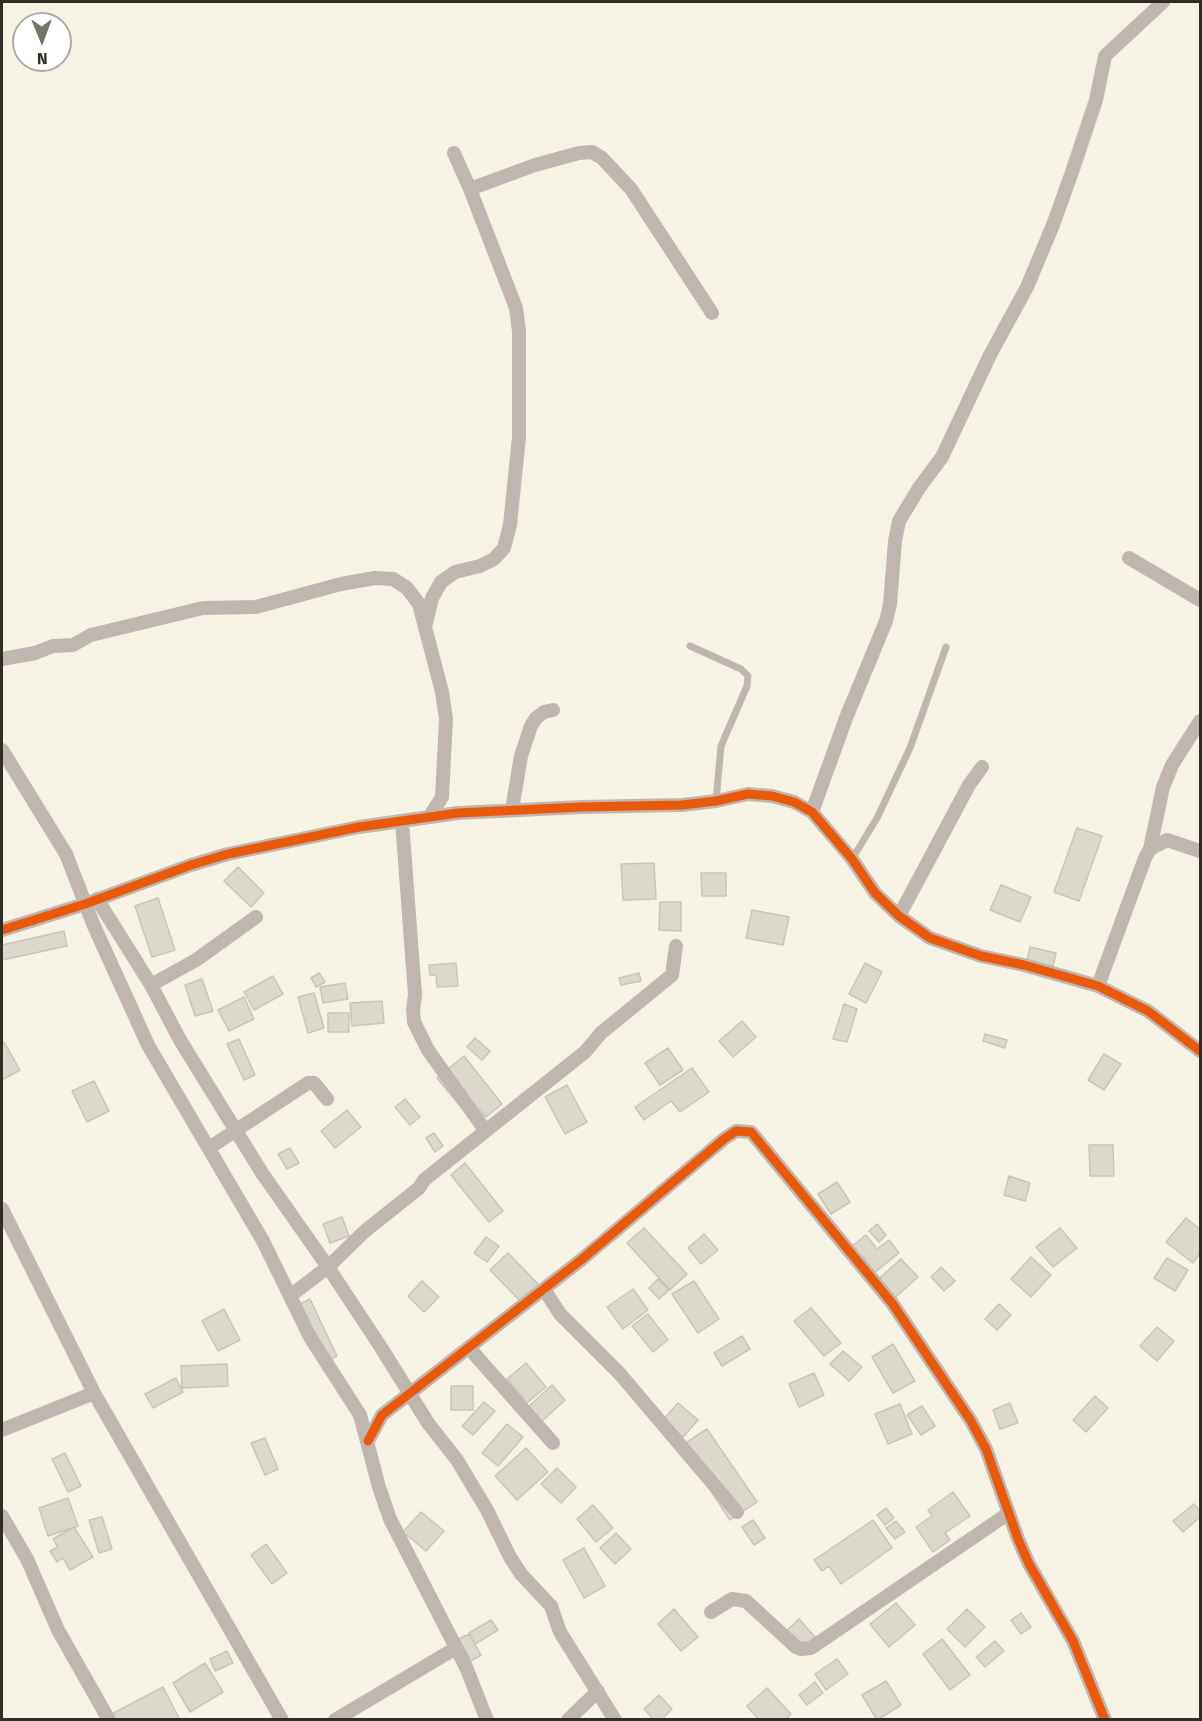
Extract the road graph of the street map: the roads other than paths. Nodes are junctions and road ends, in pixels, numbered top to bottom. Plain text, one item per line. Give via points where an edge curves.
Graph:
1 (1163, 2) edge
2 (454, 153) dead end
3 (470, 189) junction
4 (712, 313) dead end
5 (1130, 558) dead end
6 (1200, 600) edge
7 (426, 623) junction
8 (690, 646) dead end
9 (946, 647) dead end
10 (2, 659) edge
11 (553, 710) dead end
12 (1200, 721) edge
13 (2, 750) edge
14 (982, 767) dead end
15 (442, 797) junction
16 (716, 801) junction
17 (512, 810) junction
18 (812, 812) junction
19 (458, 813) junction
20 (430, 816) junction
21 (402, 820) junction
22 (1150, 849) junction
23 (1200, 851) edge
24 (852, 858) junction
25 (91, 902) junction
26 (899, 916) junction
27 (256, 917) dead end
28 (2, 930) edge
29 (676, 946) dead end
30 (151, 985) junction
31 (1098, 986) junction
32 (1200, 1051) edge
33 (327, 1099) dead end
34 (235, 1131) junction
35 (485, 1131) junction
36 (209, 1148) junction
37 (2, 1209) edge
38 (328, 1267) junction
39 (544, 1289) junction
40 (290, 1296) junction
41 (469, 1348) junction
42 (94, 1393) junction
43 (409, 1394) junction
44 (360, 1415) junction
45 (382, 1415) junction
46 (2, 1430) edge
47 (368, 1441) junction
48 (554, 1443) dead end
49 (737, 1512) dead end
50 (1008, 1513) junction
51 (2, 1516) edge
52 (711, 1612) dead end
53 (456, 1648) junction
54 (598, 1691) junction
55 (109, 1719) edge
56 (282, 1719) edge
57 (335, 1719) edge
58 (487, 1719) edge
59 (567, 1719) edge
60 (615, 1719) edge
61 (1105, 1719) edge

1 - 18 street via 1105,56 1096,100 1072,172 1027,287 990,354 942,457 899,521 886,621
2 - 3 street
3 - 4 street via 535,165 592,152 631,189
3 - 7 street via 516,308 519,437 504,548 494,560 455,572 441,582
5 - 6 street
7 - 10 street via 407,588 393,579 375,578 304,592 256,607 203,608 91,636 73,645
7 - 15 street via 446,719
8 - 16 lane via 741,669 748,676 721,746
9 - 24 lane via 910,748 877,818
11 - 17 street via 544,712 531,726 521,756
12 - 22 street via 1162,787
13 - 25 street
14 - 26 street
15 - 19 street
15 - 20 street
16 - 17 street
16 - 18 street via 748,794 772,796
17 - 19 street
18 - 24 street
19 - 20 street
20 - 21 street
21 - 25 street via 228,854
21 - 35 street via 416,995 414,1022 428,1050
22 - 23 street via 1167,840
22 - 31 street
24 - 26 street via 875,893
25 - 28 street
25 - 30 street
25 - 36 street via 130,1009
26 - 31 street via 930,938 954,948
27 - 30 street via 221,944
29 - 35 street via 672,975 601,1033 585,1052
30 - 34 street
31 - 32 street via 1148,1011
33 - 34 street via 314,1083 308,1083
34 - 36 street
34 - 38 street
35 - 38 street
36 - 40 street
37 - 42 street
38 - 40 street
38 - 43 street
39 - 41 street
39 - 49 street via 560,1314 620,1374
39 - 50 street via 724,1139 736,1131 751,1132 892,1303 959,1402 986,1449
40 - 44 street via 327,1367
41 - 43 street
41 - 48 street
42 - 46 street
42 - 56 street
43 - 45 street
43 - 54 street via 468,1477 521,1574 551,1606 560,1632
44 - 45 street
44 - 47 street
45 - 47 street
47 - 53 street via 390,1519
50 - 52 street via 811,1648 796,1647 746,1601 732,1599
50 - 61 street via 1029,1564 1073,1641
51 - 55 street via 27,1559 58,1630
53 - 57 street
53 - 58 street
54 - 59 street
54 - 60 street

